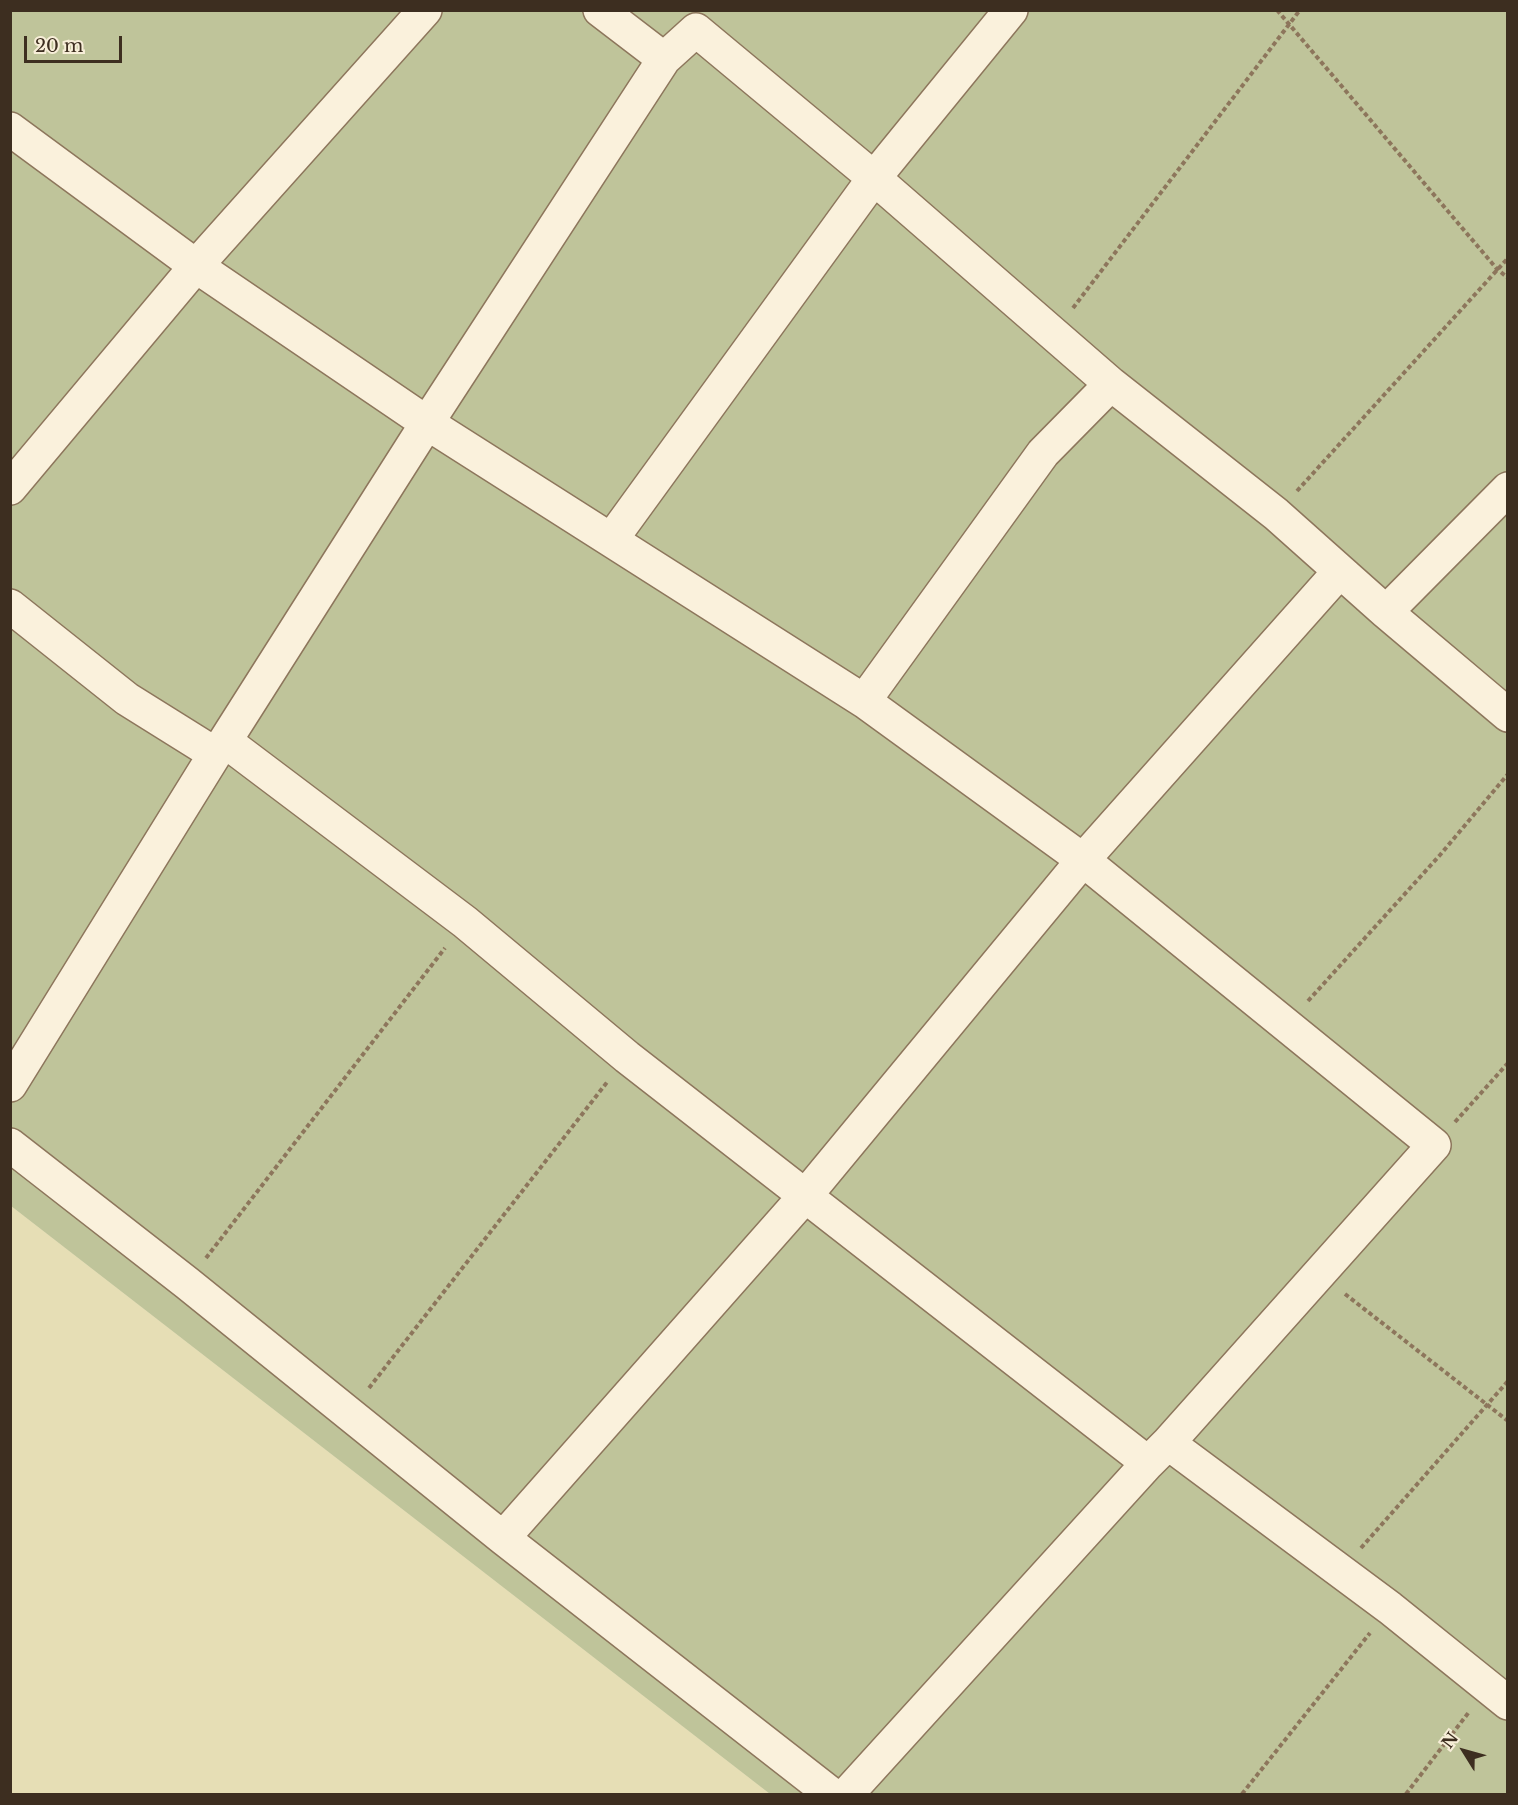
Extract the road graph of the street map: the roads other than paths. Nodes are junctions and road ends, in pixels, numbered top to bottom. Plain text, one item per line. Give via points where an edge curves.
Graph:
1 (425, 10) edge
2 (600, 10) edge
3 (1011, 10) edge
4 (705, 20) edge
5 (664, 59) junction
6 (10, 129) edge
7 (874, 178) junction
8 (196, 266) junction
9 (1111, 384) junction
10 (427, 423) junction
11 (10, 488) edge
12 (1508, 489) edge
13 (611, 540) junction
14 (1340, 571) junction
15 (10, 606) edge
16 (1386, 612) junction
17 (864, 701) junction
18 (1508, 715) edge
19 (220, 747) junction
20 (1083, 860) junction
21 (10, 1085) edge
22 (10, 1145) edge
23 (806, 1195) junction
24 (1158, 1453) junction
25 (503, 1538) junction
26 (1498, 1695) edge
27 (831, 1794) edge
28 (847, 1794) edge

1 - 8 lane
2 - 5 lane
3 - 7 lane
4 - 5 lane
4 - 7 lane
5 - 10 lane
6 - 8 lane
7 - 9 lane
7 - 13 lane
8 - 10 lane
8 - 11 lane
9 - 14 lane via 1276,514
9 - 17 lane via 1043,453
10 - 13 lane
10 - 19 lane
12 - 16 lane
13 - 17 lane
14 - 16 lane
14 - 20 lane
15 - 19 lane via 127,699
16 - 18 lane
17 - 20 lane
19 - 21 lane
19 - 23 lane via 465,922 627,1057
20 - 23 lane
20 - 24 lane via 1434,1145
22 - 25 lane
23 - 24 lane
23 - 25 lane
24 - 26 lane via 1341,1571
24 - 28 lane
25 - 27 lane

